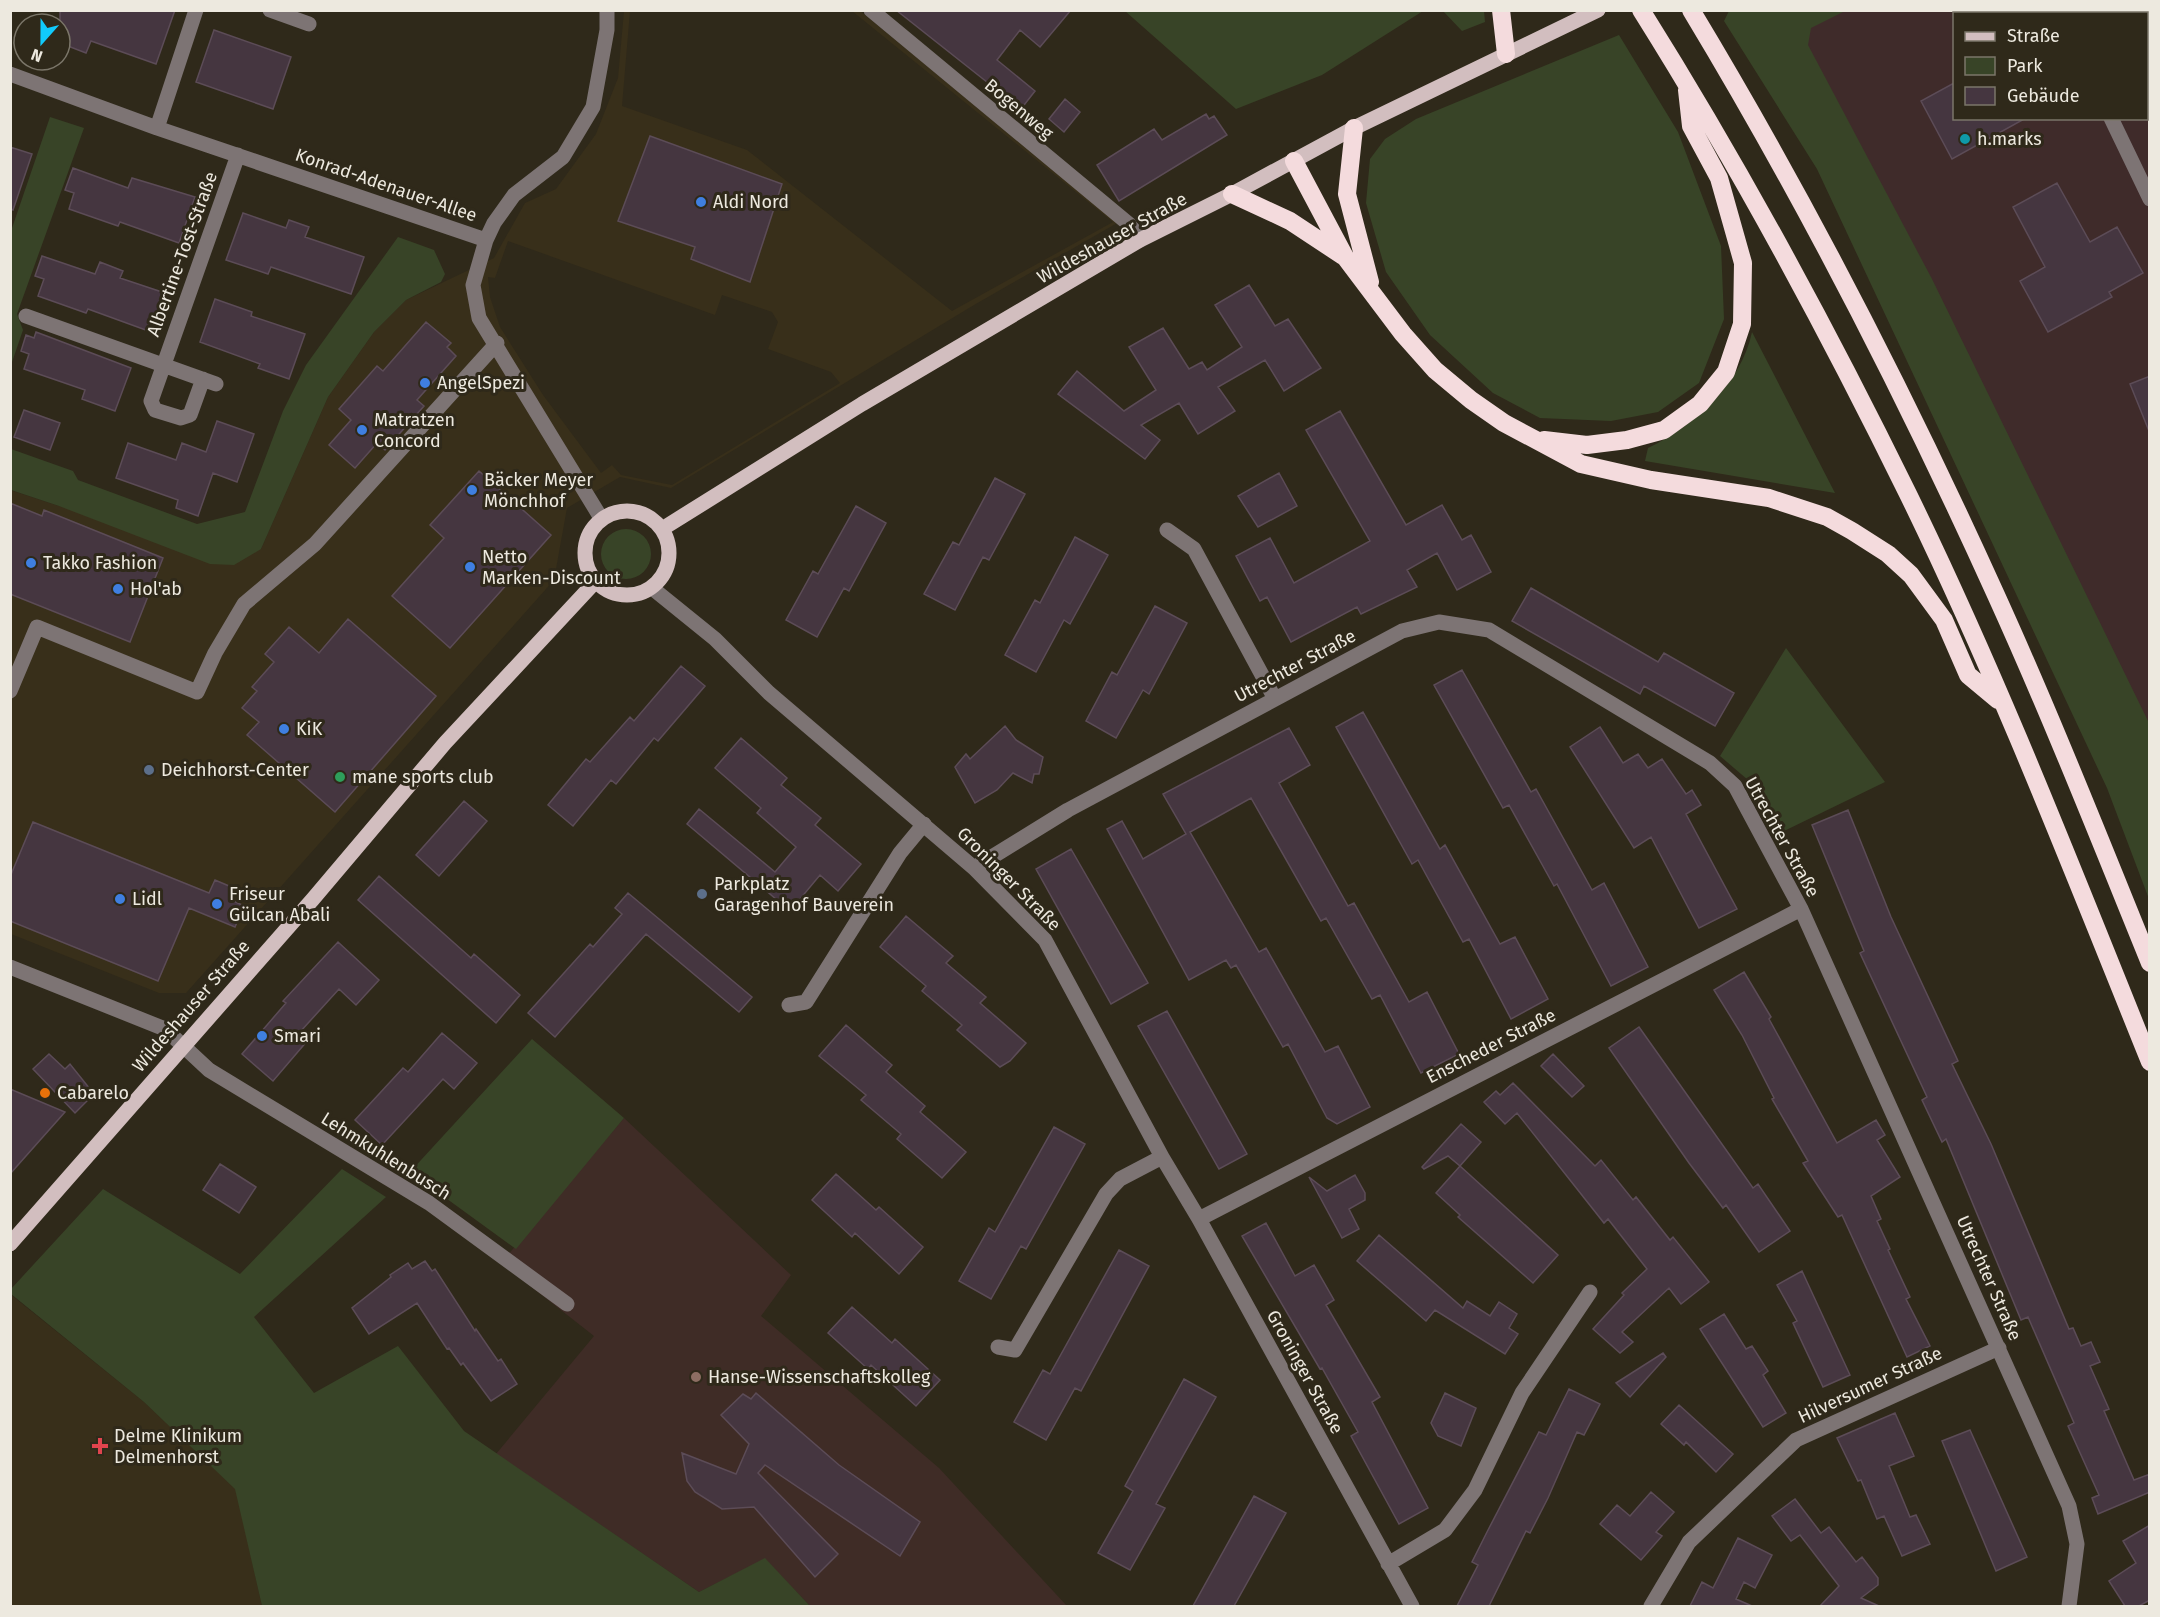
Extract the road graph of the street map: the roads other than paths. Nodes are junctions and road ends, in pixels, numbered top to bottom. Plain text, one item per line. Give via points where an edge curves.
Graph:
1 (196, 10) edge
2 (270, 10) edge
3 (607, 10) edge
4 (871, 10) edge
5 (1501, 10) edge
6 (1598, 10) edge
7 (1641, 10) edge
8 (1691, 10) edge
9 (309, 24) dead end
10 (1506, 54) junction
11 (10, 74) edge
12 (1686, 82) junction
13 (2112, 120) edge
14 (157, 128) junction
15 (1354, 128) junction
16 (238, 155) junction
17 (1294, 161) junction
18 (2148, 192) edge
19 (1232, 194) junction
20 (486, 240) junction
21 (1140, 240) junction
22 (1345, 257) junction
23 (1372, 290) junction
24 (26, 316) dead end
25 (497, 343) junction
26 (163, 365) junction
27 (1535, 439) junction
28 (601, 518) junction
29 (662, 529) junction
30 (1167, 530) dead end
31 (595, 582) junction
32 (652, 588) junction
33 (10, 691) edge
34 (1275, 699) junction
35 (2002, 703) junction
36 (924, 824) junction
37 (974, 868) junction
38 (1801, 909) junction
39 (2150, 963) edge
40 (10, 967) edge
41 (789, 1005) dead end
42 (184, 1045) junction
43 (2150, 1062) edge
44 (1162, 1157) junction
45 (1199, 1219) junction
46 (10, 1244) edge
47 (1590, 1292) dead end
48 (567, 1304) dead end
49 (998, 1347) dead end
50 (1999, 1348) junction
51 (1388, 1564) junction
52 (1412, 1606) edge
53 (1651, 1606) edge
54 (2069, 1606) edge

1 - 14 street
2 - 9 street
3 - 20 street via 593,107 563,157 514,195
4 - 21 street, Bogenweg via 1130,225
5 - 10 highway
6 - 10 main road, Wildeshauser Straße
7 - 12 highway
8 - 39 highway via 1808,213 1917,426 1997,596
10 - 15 main road, Wildeshauser Straße
11 - 14 street, Konrad-Adenauer-Allee
12 - 27 highway via 1691,126 1719,178 1743,263 1742,324 1726,372 1700,404 1664,430 1587,445
12 - 35 highway via 1828,336 1909,496
13 - 18 street
14 - 16 street, Konrad-Adenauer-Allee
15 - 17 main road, Wildeshauser Straße
15 - 23 highway via 1347,194
16 - 20 street, Konrad-Adenauer-Allee
16 - 26 street, Albertine-Tost-Straße
17 - 19 main road, Wildeshauser Straße
17 - 22 highway
19 - 21 main road, Wildeshauser Straße
19 - 22 highway via 1290,220
20 - 25 street, Konrad-Adenauer-Allee via 473,285 479,318
21 - 29 main road, Wildeshauser Straße via 861,404
22 - 23 highway
23 - 27 highway via 1435,370 1471,400
24 - 26 street, Albertine-Tost-Straße
25 - 28 street, Konrad-Adenauer-Allee
25 - 33 street via 315,544 244,604 197,692 37,627
26 - 26 street, Albertine-Tost-Straße via 210,382 190,415 181,418 155,410 151,401
27 - 35 highway via 1581,464 1651,480 1769,498 1852,531 1888,554 1911,575 1944,620 1968,675
28 - 29 main road via 629,511 644,515
28 - 31 main road via 588,536 584,550
29 - 32 main road via 669,561
30 - 34 street via 1194,549
31 - 32 main road via 612,593 634,595
31 - 42 main road, Wildeshauser Straße via 445,743
32 - 36 street, Groninger Straße
34 - 37 street, Utrechter Straße via 1068,810
34 - 38 street, Utrechter Straße via 1402,631 1439,622 1489,630 1710,763 1735,786
35 - 43 highway
36 - 37 street, Groninger Straße
36 - 41 street via 900,853 806,1002
37 - 44 street, Groninger Straße via 1045,940
38 - 45 street, Enscheder Straße
38 - 50 street, Utrechter Straße
40 - 42 street, Lehmkuhlenbusch via 165,1029
42 - 46 main road, Wildeshauser Straße
42 - 48 street, Lehmkuhlenbusch via 208,1070 429,1203
44 - 45 street, Groninger Straße
44 - 49 street via 1120,1179 1106,1194 1015,1350
45 - 51 street, Groninger Straße
47 - 51 street via 1522,1393 1475,1490 1445,1530
50 - 53 street, Hilversumer Straße via 1796,1440 1689,1542
50 - 54 street, Utrechter Straße via 2069,1506 2077,1544
51 - 52 street, Groninger Straße

